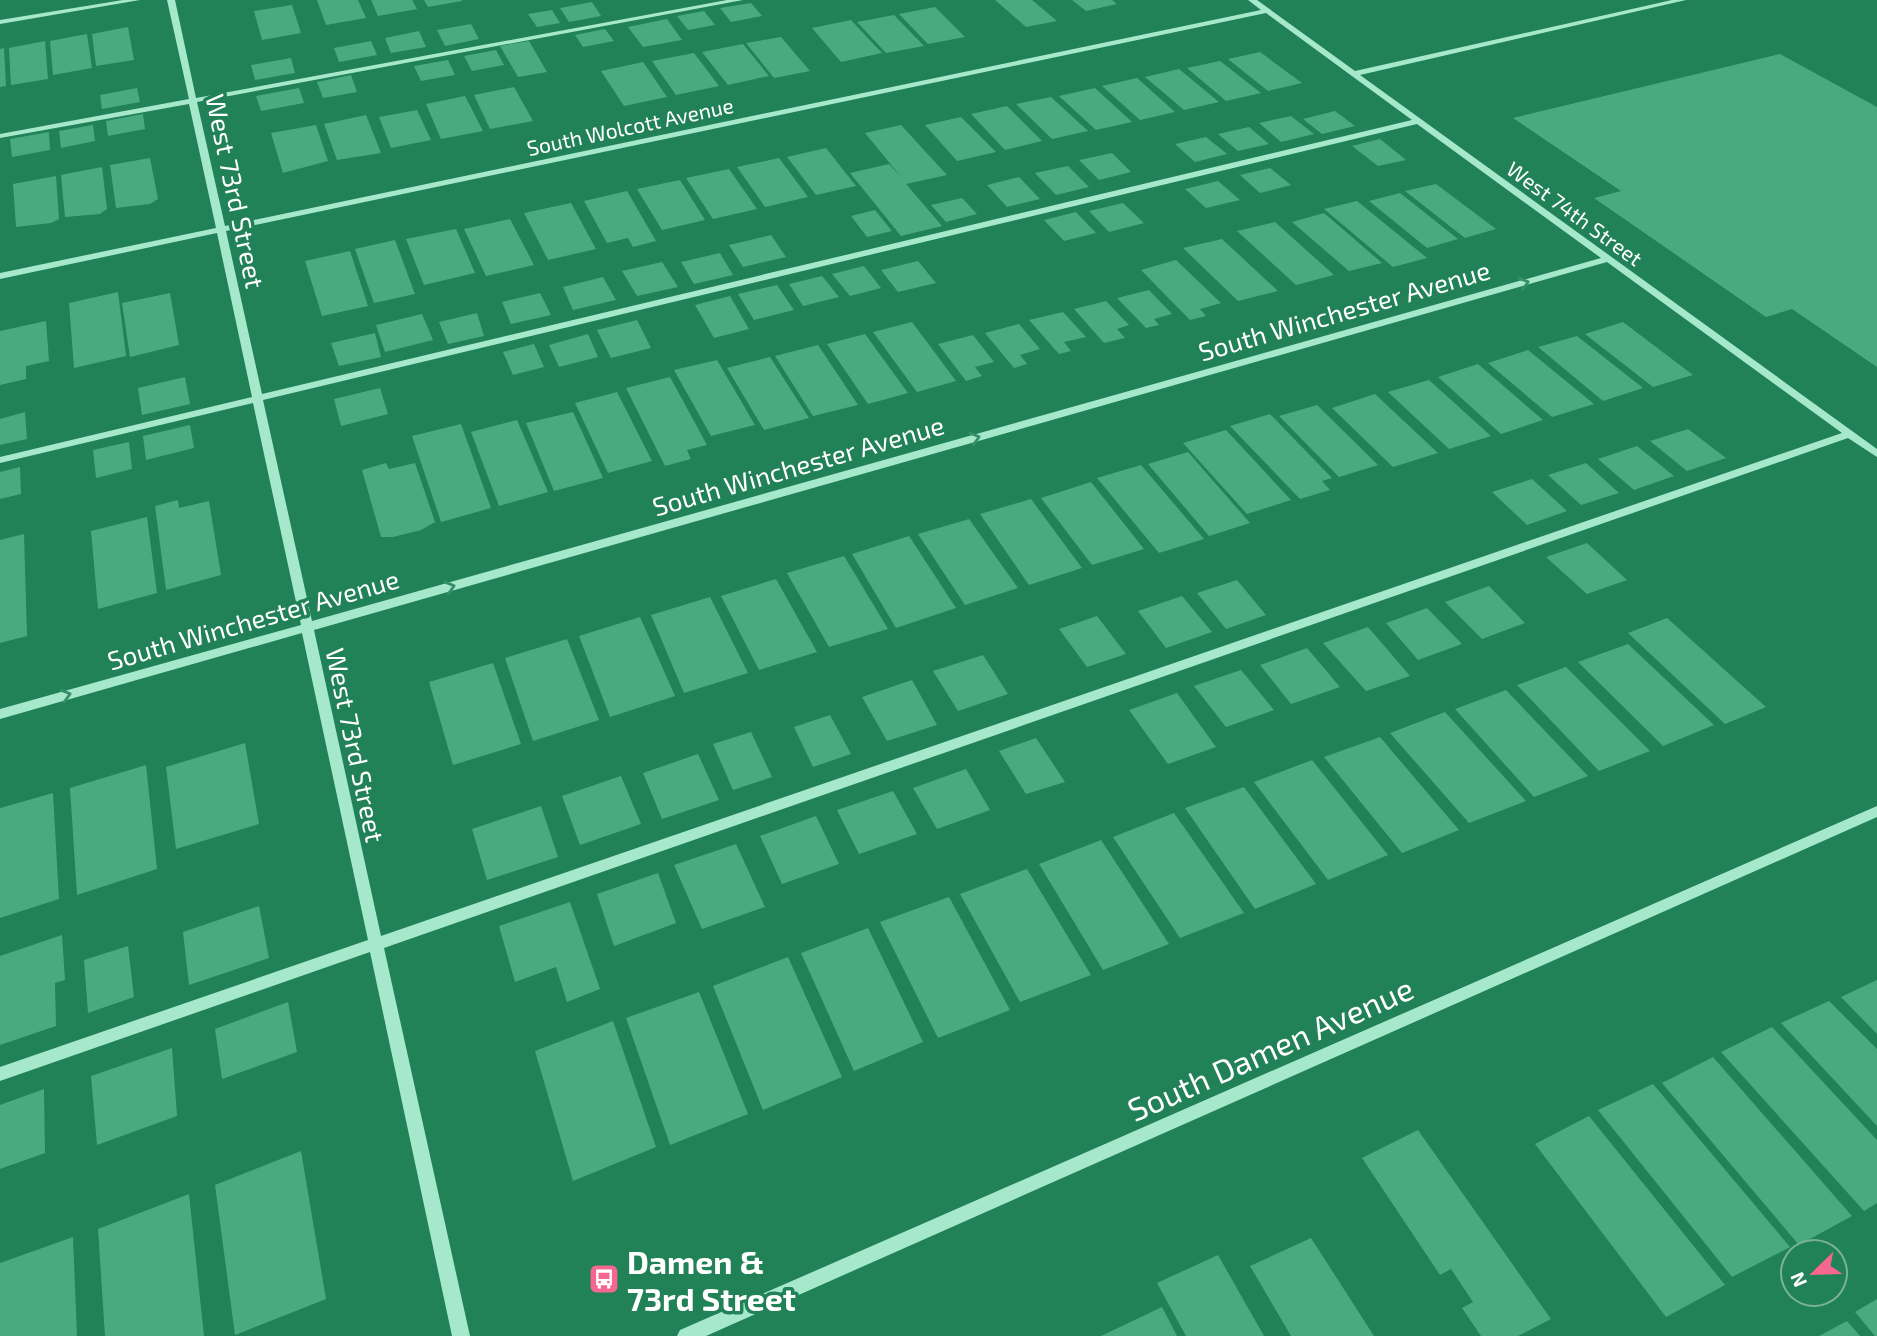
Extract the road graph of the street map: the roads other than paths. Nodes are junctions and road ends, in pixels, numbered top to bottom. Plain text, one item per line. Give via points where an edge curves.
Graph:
1 (136, 0) edge
2 (171, 0) edge
3 (739, 0) edge
4 (1252, 0) edge
5 (1682, 0) edge
6 (1268, 11) junction
7 (0, 22) edge
8 (1353, 74) junction
9 (193, 101) junction
10 (1419, 121) junction
11 (0, 136) edge
12 (221, 229) junction
13 (1608, 259) junction
14 (0, 275) edge
15 (258, 399) junction
16 (1850, 434) junction
17 (1877, 454) edge
18 (0, 460) edge
19 (307, 627) junction
20 (0, 714) edge
21 (1877, 811) edge
22 (377, 944) junction
23 (0, 1074) edge
24 (461, 1336) edge
25 (686, 1336) edge

1 - 7 street
2 - 9 street, West 73rd Street
3 - 9 street
4 - 6 street, West 74th Street
5 - 8 street
6 - 8 street, West 74th Street
6 - 12 street, South Wolcott Avenue
8 - 10 street, West 74th Street
9 - 11 street
9 - 12 street, West 73rd Street
10 - 13 street, West 74th Street
10 - 15 street
12 - 14 street, South Wolcott Avenue
12 - 15 street, West 73rd Street
13 - 16 street, West 74th Street
19 -> 13 street, South Winchester Avenue
15 - 18 street
15 - 19 street, West 73rd Street
16 - 17 street, West 74th Street
16 - 22 street
20 -> 19 street, South Winchester Avenue
19 - 22 street, West 73rd Street
21 - 25 street, South Damen Avenue
22 - 23 street
22 - 24 street, West 73rd Street

